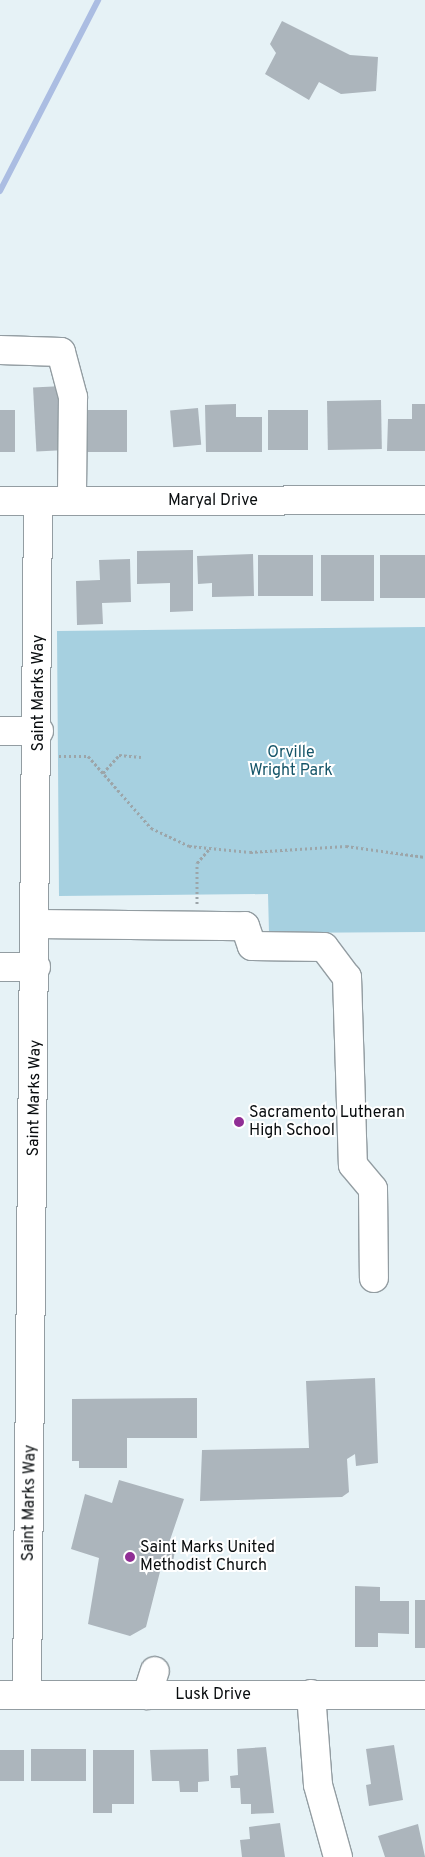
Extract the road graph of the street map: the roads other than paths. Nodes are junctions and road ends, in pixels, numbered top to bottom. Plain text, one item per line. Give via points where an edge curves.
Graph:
1 (0, 350) edge
2 (425, 500) edge
3 (38, 501) junction
4 (0, 502) edge
5 (72, 502) junction
6 (0, 731) edge
7 (39, 744) junction
8 (37, 924) junction
9 (0, 966) edge
10 (36, 967) junction
11 (374, 1278) dead end
12 (318, 1689) junction
13 (425, 1694) edge
14 (0, 1695) edge
15 (27, 1695) junction
16 (338, 1857) edge

1 - 5 street via 61,352 73,398
2 - 5 street, Maryal Drive
3 - 4 street, Maryal Drive
3 - 5 street, Maryal Drive
3 - 7 street, Saint Marks Way
6 - 7 street
7 - 8 street, Saint Marks Way
8 - 10 street, Saint Marks Way
8 - 11 street via 245,926 252,946 324,947 347,977 353,1165 373,1189
9 - 10 street
10 - 15 street, Saint Marks Way
12 - 13 street, Lusk Drive
12 - 15 street, Lusk Drive via 151,1683
12 - 16 street via 318,1785
14 - 15 street, Lusk Drive

